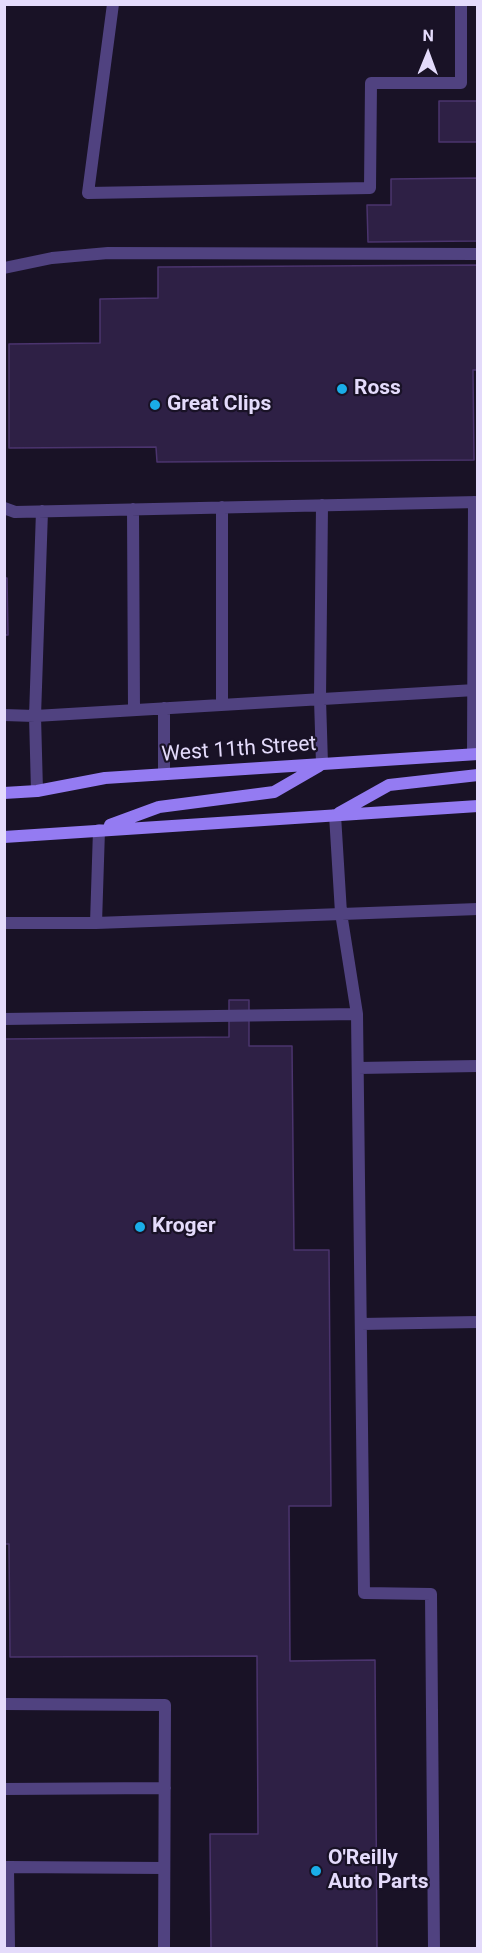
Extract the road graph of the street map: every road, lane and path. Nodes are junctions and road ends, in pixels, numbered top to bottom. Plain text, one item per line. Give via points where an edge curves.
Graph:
1 (113, 4) edge
2 (461, 4) edge
3 (477, 254) edge
4 (5, 268) edge
5 (476, 502) edge
6 (322, 505) junction
7 (222, 507) junction
8 (4, 508) edge
9 (133, 509) junction
10 (42, 511) junction
11 (475, 690) junction
12 (320, 699) junction
13 (222, 705) junction
14 (164, 708) junction
15 (134, 710) junction
16 (4, 715) edge
17 (35, 716) junction
18 (475, 754) edge
19 (322, 764) junction
20 (164, 774) junction
21 (477, 774) edge
22 (37, 791) junction
23 (4, 793) edge
24 (477, 806) edge
25 (335, 815) junction
26 (99, 830) junction
27 (4, 837) edge
28 (477, 909) edge
29 (340, 914) junction
30 (96, 922) junction
31 (4, 923) edge
32 (357, 1014) junction
33 (4, 1020) edge
34 (477, 1066) edge
35 (358, 1068) junction
36 (477, 1322) edge
37 (361, 1324) junction
38 (4, 1704) edge
39 (165, 1788) junction
40 (4, 1790) edge
41 (6, 1867) edge
42 (164, 1868) junction
43 (9, 1948) edge
44 (164, 1948) edge
45 (434, 1948) edge

1 - 2 lane via 88,193 370,188 371,83 461,83
3 - 4 lane via 108,253 52,258
5 - 6 lane
5 - 11 lane
6 - 7 lane
6 - 12 lane
7 - 9 lane
7 - 13 lane
8 - 10 lane via 15,512
9 - 10 lane
9 - 15 lane
10 - 17 lane
11 - 12 lane
11 - 18 lane
12 - 13 lane
12 - 19 lane
13 - 14 lane
14 - 15 lane
14 - 20 lane
15 - 17 lane
16 - 17 lane
17 - 22 lane
18 - 19 main road, West 11th Street
19 - 20 main road, West 11th Street
19 - 26 main road via 274,792 159,807
20 - 22 main road, West 11th Street via 105,778
21 - 25 main road via 389,785
22 - 23 main road, West 11th Street
24 - 25 main road
25 - 26 main road
25 - 29 lane
26 - 27 main road
26 - 30 lane
28 - 29 lane
29 - 30 lane
29 - 32 lane
30 - 31 lane
32 - 33 lane
32 - 35 lane
34 - 35 lane
35 - 37 lane
36 - 37 lane
37 - 45 lane via 364,1593 431,1594
38 - 39 lane via 165,1705
39 - 40 lane
39 - 42 lane
41 - 42 lane
41 - 43 lane
42 - 44 lane

